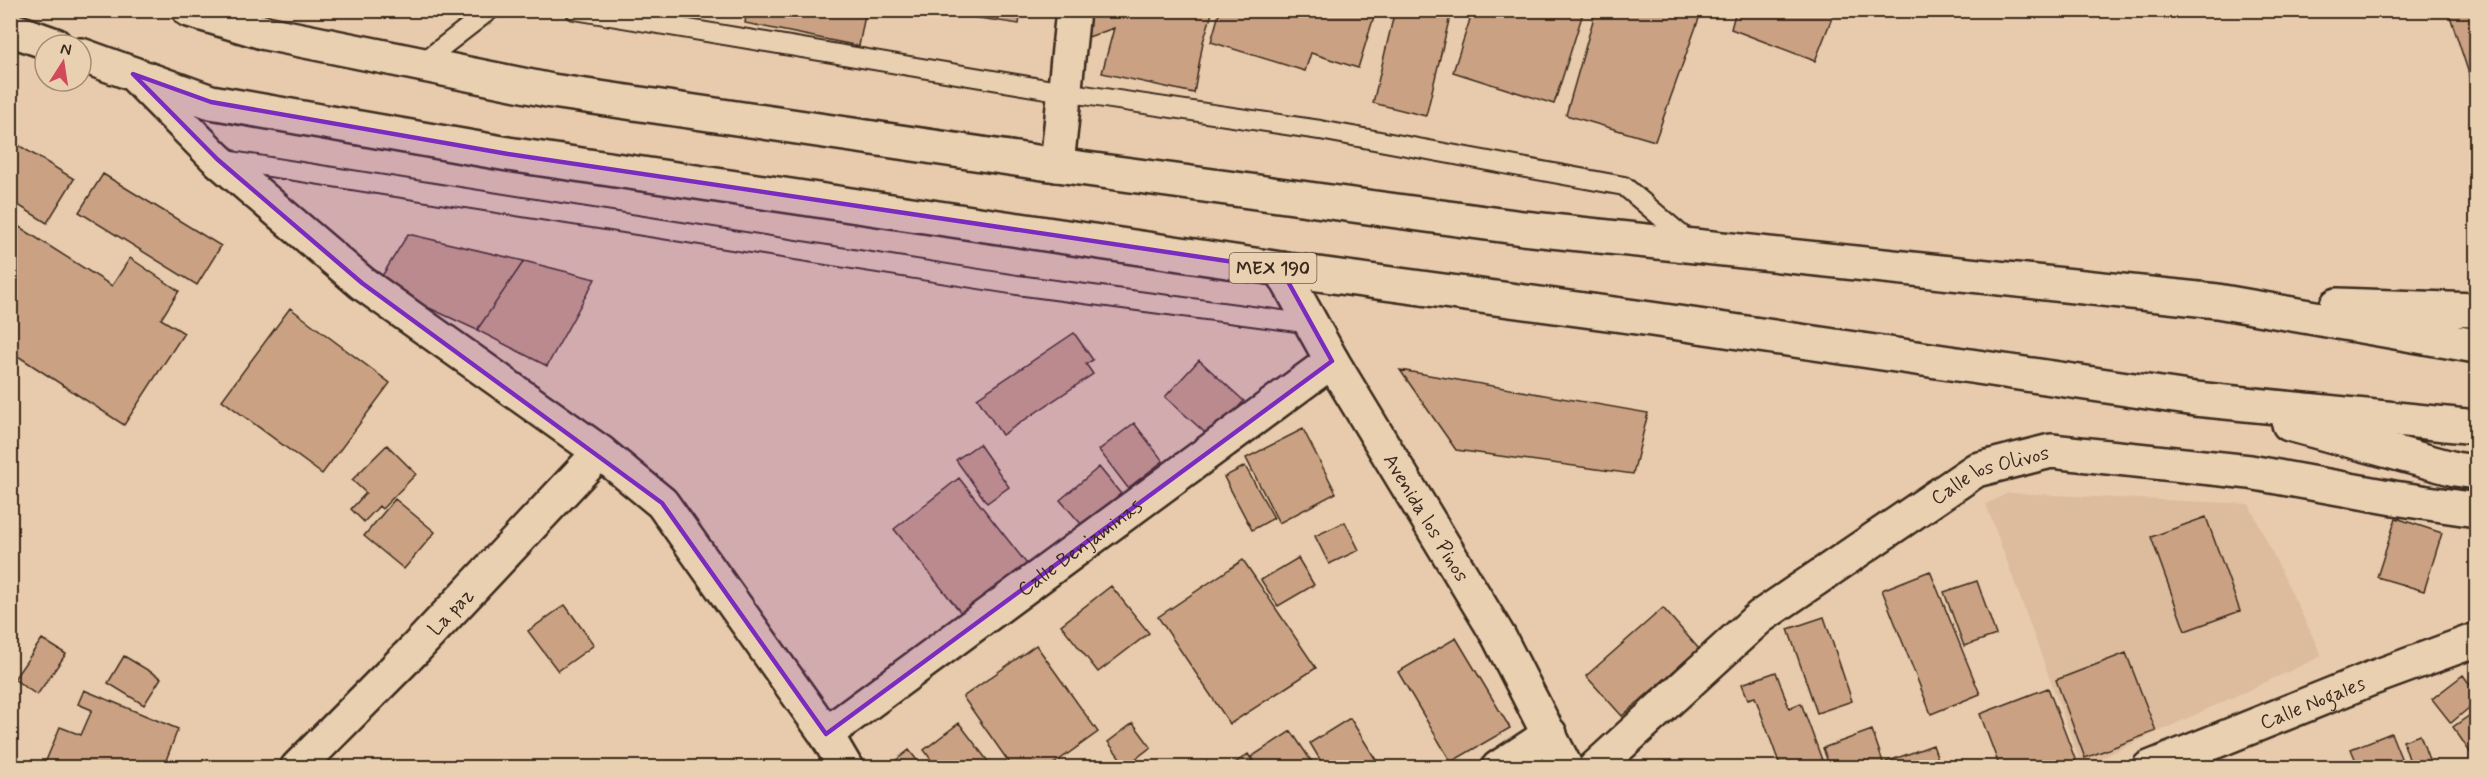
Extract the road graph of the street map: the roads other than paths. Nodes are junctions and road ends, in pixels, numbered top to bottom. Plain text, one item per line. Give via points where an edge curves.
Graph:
1 (189, 10) edge
2 (240, 10) edge
3 (490, 10) edge
4 (575, 10) edge
5 (1072, 10) edge
6 (10, 29) edge
7 (266, 33) junction
8 (33, 37) edge
9 (93, 59) edge
10 (419, 65) junction
11 (133, 74) junction
12 (1064, 92) junction
13 (217, 159) junction
14 (1057, 165) junction
15 (1695, 246) junction
16 (1281, 269) junction
17 (2217, 301) junction
18 (2476, 310) edge
19 (1312, 324) junction
20 (2476, 346) edge
21 (1332, 361) junction
22 (2195, 399) junction
23 (2476, 427) edge
24 (600, 452) junction
25 (2476, 472) edge
26 (2476, 510) edge
27 (2476, 640) edge
28 (826, 734) junction
29 (1550, 734) junction
30 (297, 768) edge
31 (846, 768) edge
32 (1498, 768) edge
33 (1566, 768) edge
34 (1595, 768) edge
35 (2149, 768) edge

1 - 7 main road
2 - 7 lane
3 - 10 lane
4 - 12 lane
5 - 12 main road
6 - 8 main road
7 - 10 main road
9 - 11 main road, MEX 190
10 - 14 main road via 552,91
11 - 13 main road
11 - 16 main road, MEX 190 via 211,102 508,154
12 - 14 main road
12 - 15 lane via 1320,130 1624,186
13 - 19 lane via 1017,285
13 - 24 main road via 362,282
14 - 15 main road via 1523,228
15 - 17 main road
16 - 19 main road, Avenida los Pinos
16 - 22 main road, MEX 190
17 - 18 main road
17 - 20 main road
19 - 21 main road, Avenida los Pinos
21 - 28 main road, Calle Benjaminas
21 - 29 main road, Avenida los Pinos via 1499,637
22 - 23 main road, MEX 190
22 - 25 main road
24 - 28 main road via 662,503
24 - 30 main road, La paz
26 - 34 main road, Calle los Olivos via 2250,472 2051,452 1976,470 1760,617
27 - 35 main road, Calle Nogales
28 - 31 main road
29 - 32 main road
29 - 33 main road, Avenida los Pinos

